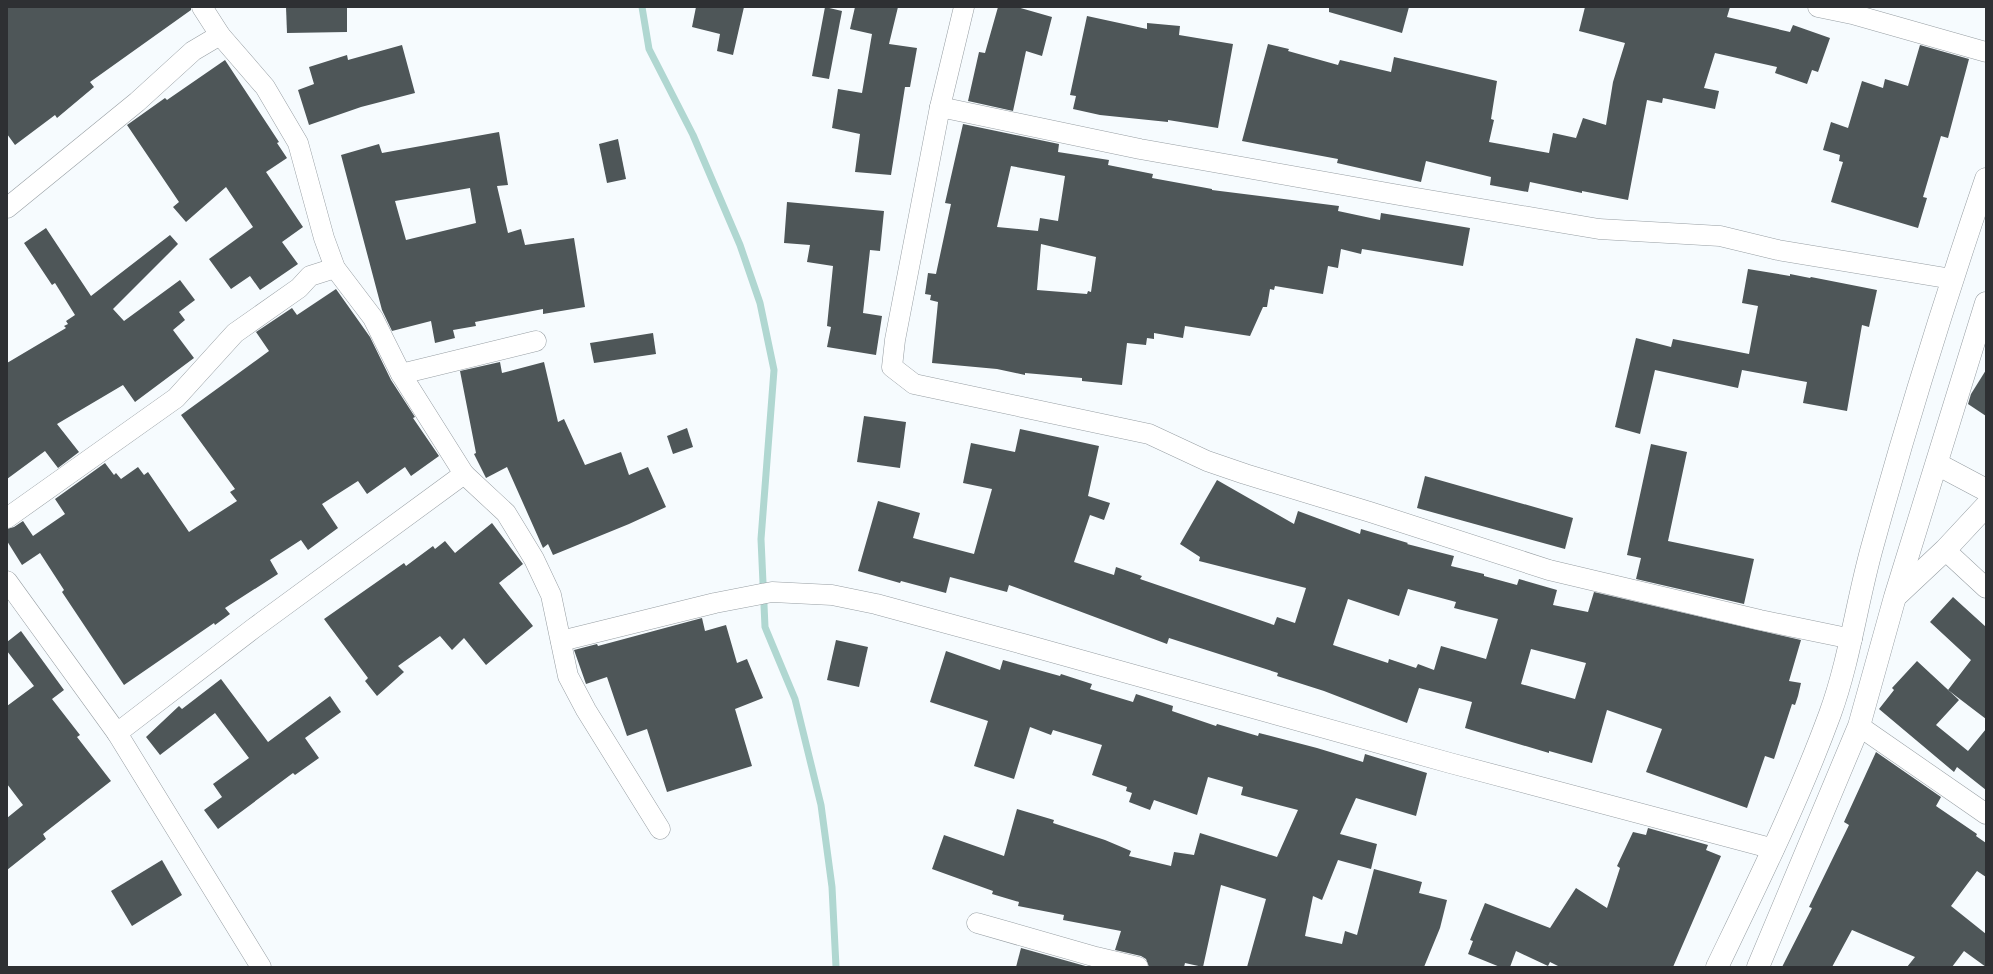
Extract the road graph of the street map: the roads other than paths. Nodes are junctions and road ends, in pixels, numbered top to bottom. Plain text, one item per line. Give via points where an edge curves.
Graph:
1 (202, 7) edge
2 (964, 7) edge
3 (1818, 7) edge
4 (220, 35) junction
5 (1986, 52) edge
6 (940, 107) junction
7 (1986, 179) edge
8 (7, 208) edge
9 (335, 268) junction
10 (1952, 279) junction
11 (1986, 303) edge
12 (536, 341) dead end
13 (401, 374) junction
14 (1937, 464) junction
15 (464, 474) junction
16 (1986, 490) edge
17 (1986, 506) edge
18 (7, 518) edge
19 (1945, 550) junction
20 (7, 581) edge
21 (1986, 588) edge
22 (1895, 597) junction
23 (1852, 639) junction
24 (561, 641) junction
25 (1860, 726) junction
26 (117, 733) junction
27 (1986, 814) edge
28 (660, 829) dead end
29 (1774, 849) junction
30 (978, 923) dead end
31 (257, 961) edge
32 (1138, 967) edge
33 (1717, 967) edge
34 (1758, 967) edge

1 - 4 street
2 - 6 street
3 - 5 street via 1852,14
4 - 8 street via 193,51 137,102
4 - 9 street via 265,87 298,143 324,238
6 - 10 street via 1140,149 1438,202 1599,229 1720,236 1778,250
6 - 23 street via 892,367 914,384 1149,434 1207,461 1245,474 1549,570
7 - 10 main road
9 - 13 street via 373,318
9 - 18 street via 310,276 299,288 236,333 176,398
10 - 23 main road via 1872,546
11 - 14 main road
12 - 13 street
13 - 15 street
14 - 16 main road
14 - 22 main road
15 - 24 street via 506,514 534,559 551,595
15 - 26 street via 260,623
17 - 19 main road
19 - 21 street
19 - 22 main road
20 - 26 street
22 - 25 main road
23 - 29 main road via 1830,713
24 - 28 street via 568,676 586,710
24 - 29 street via 715,603 772,592 832,595 876,604 1450,763
25 - 27 street
25 - 34 main road
26 - 31 street
29 - 33 main road
30 - 32 street

